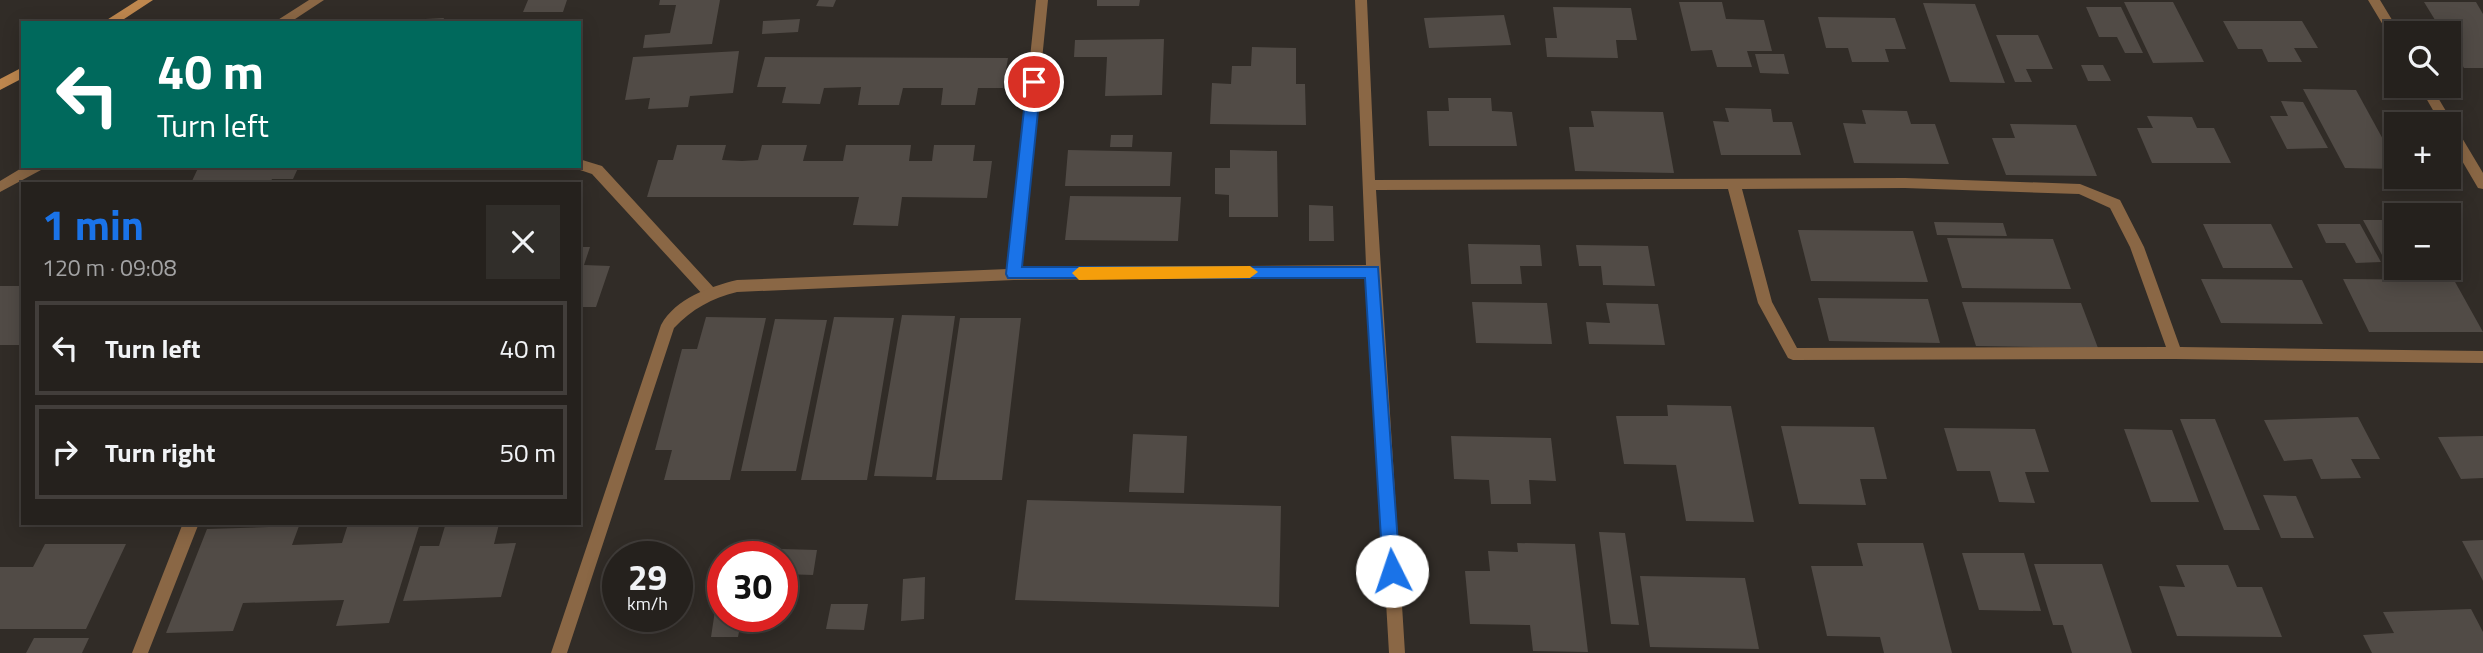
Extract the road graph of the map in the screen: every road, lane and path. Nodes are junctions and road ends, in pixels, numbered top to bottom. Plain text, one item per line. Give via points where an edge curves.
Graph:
1 (147, 0) edge
2 (318, 0) edge
3 (1042, 0) edge
4 (1361, 0) edge
5 (2374, 0) edge
6 (111, 21) edge
7 (282, 21) edge
8 (2386, 21) edge
9 (21, 73) edge
10 (0, 85) edge
11 (2461, 147) edge
12 (581, 165) edge
13 (33, 168) edge
14 (2483, 184) edge
15 (1371, 185) junction
16 (1734, 185) junction
17 (0, 187) edge
18 (1373, 271) junction
19 (1014, 274) junction
20 (709, 292) junction
21 (2175, 353) junction
22 (2483, 357) edge
23 (190, 525) edge
24 (140, 653) edge
25 (559, 653) edge
26 (1397, 653) edge

1 - 6 main road
2 - 7 street
3 - 19 street
4 - 15 street
5 - 8 street
9 - 10 main road
11 - 14 street
12 - 20 street via 597,170
13 - 17 street
15 - 16 street
15 - 18 street
16 - 21 street via 1905,183 2080,189 2115,204 2137,247
16 - 21 street via 1765,303 1793,354
18 - 19 street
18 - 26 street
19 - 20 street via 737,286
20 - 25 street via 684,306 668,325
21 - 22 street
23 - 24 street

